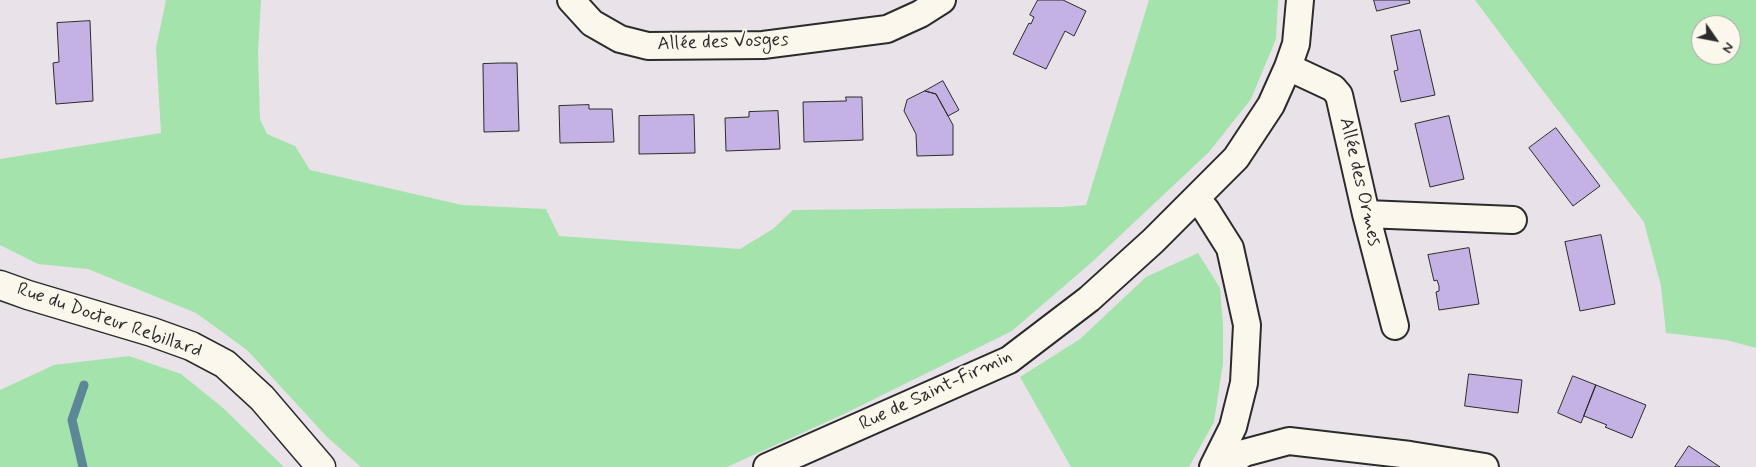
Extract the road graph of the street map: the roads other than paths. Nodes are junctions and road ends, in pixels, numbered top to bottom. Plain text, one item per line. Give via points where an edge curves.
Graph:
1 (571, 0) edge
2 (942, 0) edge
3 (1300, 0) edge
4 (1288, 67) junction
5 (1196, 198) junction
6 (1366, 214) junction
7 (1513, 220) dead end
8 (0, 285) edge
9 (1394, 326) dead end
10 (772, 466) edge
11 (321, 467) edge
12 (1213, 467) edge
13 (1224, 467) edge
14 (1485, 467) edge

1 - 2 street, Allée des Vosges via 592,23 620,39 648,46 763,46 887,29
3 - 4 street, Rue de Saint-Firmin via 1296,44
4 - 5 street, Rue de Saint-Firmin via 1271,105 1236,158
4 - 6 street, Allée des Ormes via 1333,88 1339,96
5 - 10 street, Rue de Saint-Firmin via 1089,299 1009,360
5 - 12 street via 1230,248 1246,325 1244,383 1233,426
6 - 7 street
6 - 9 street, Allée des Ormes
8 - 11 main road, Rue du Docteur Rebillard via 168,337 226,364 262,398
13 - 14 street via 1244,453 1289,441 1410,454

